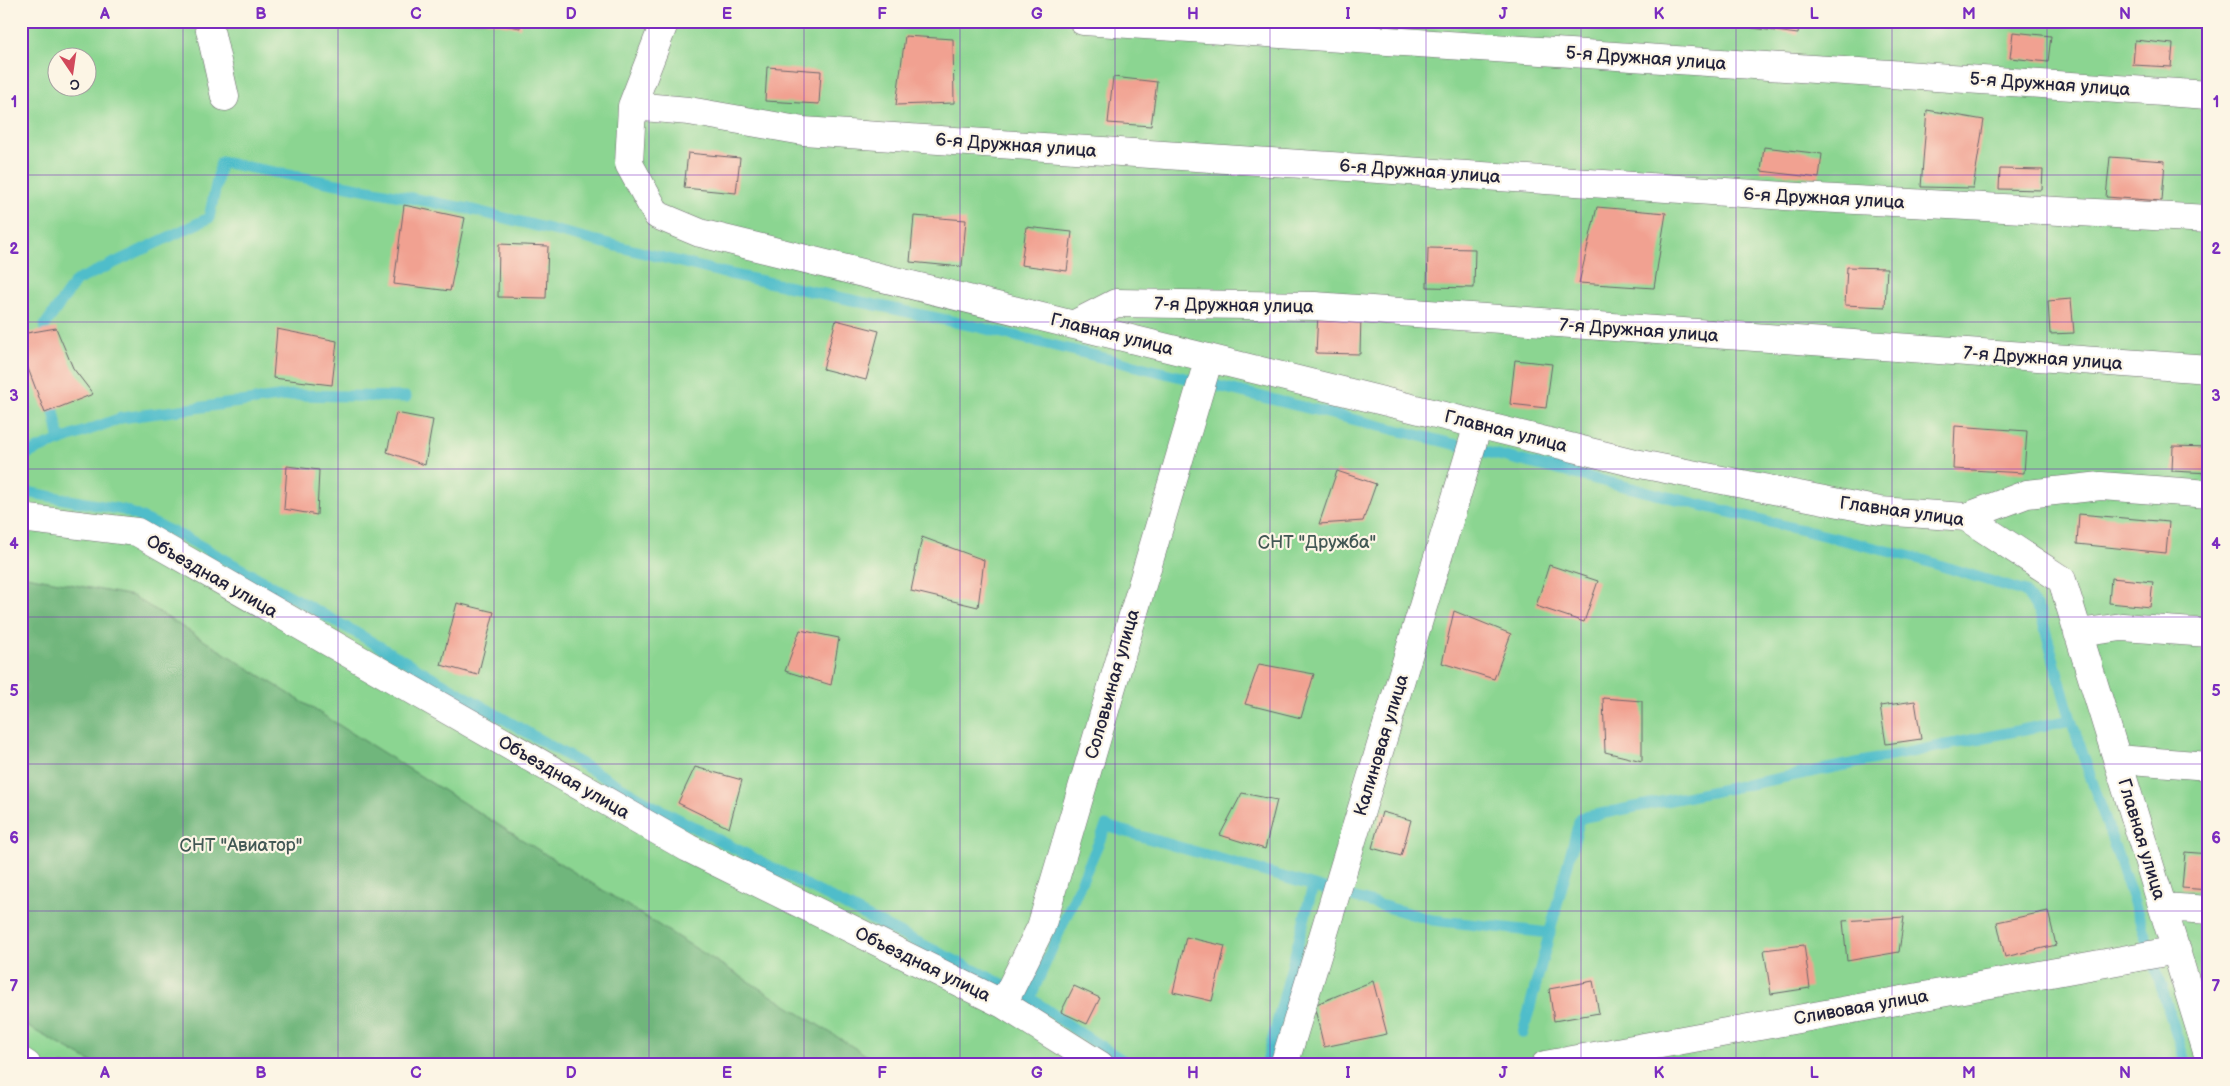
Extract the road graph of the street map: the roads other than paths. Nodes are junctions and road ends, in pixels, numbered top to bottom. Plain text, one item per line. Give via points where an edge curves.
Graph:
1 (208, 21) edge
2 (665, 21) edge
3 (1083, 21) edge
4 (2209, 95) edge
5 (225, 97) dead end
6 (632, 106) junction
7 (2209, 219) edge
8 (1073, 325) junction
9 (1209, 358) junction
10 (2209, 369) edge
11 (1478, 424) junction
12 (2209, 494) edge
13 (1966, 517) junction
14 (21, 518) edge
15 (2078, 633) junction
16 (2209, 634) edge
17 (2117, 759) junction
18 (2209, 766) edge
19 (2163, 906) junction
20 (2209, 910) edge
21 (2176, 950) junction
22 (1003, 1004) junction
23 (2207, 1049) edge
24 (21, 1061) edge
25 (27, 1065) edge
26 (1100, 1065) edge
27 (1284, 1065) edge
28 (1545, 1065) edge

1 - 5 lane
2 - 6 lane, Главная улица
3 - 4 lane, 5-я Дружная улица
6 - 7 lane, 6-я Дружная улица via 689,110 813,131 1780,195
6 - 8 lane, Главная улица via 629,164 656,215 700,233
8 - 9 lane, Главная улица
8 - 10 lane, 7-я Дружная улица via 1116,302 1315,306
9 - 11 lane, Главная улица
9 - 22 lane, Соловьиная улица via 1041,927
11 - 13 lane, Главная улица via 1636,463 1880,511
11 - 27 lane, Калиновая улица
12 - 13 lane via 2101,486 2027,494
13 - 15 lane, Главная улица via 2062,580
14 - 22 lane, Объездная улица via 137,532 688,848
15 - 16 lane via 2122,627
15 - 17 lane, Главная улица
17 - 18 lane
17 - 19 lane, Главная улица
19 - 20 lane
19 - 21 lane, Главная улица
21 - 23 lane, Главная улица
21 - 28 lane, Сливовая улица
22 - 26 lane, Объездная улица
24 - 25 lane

